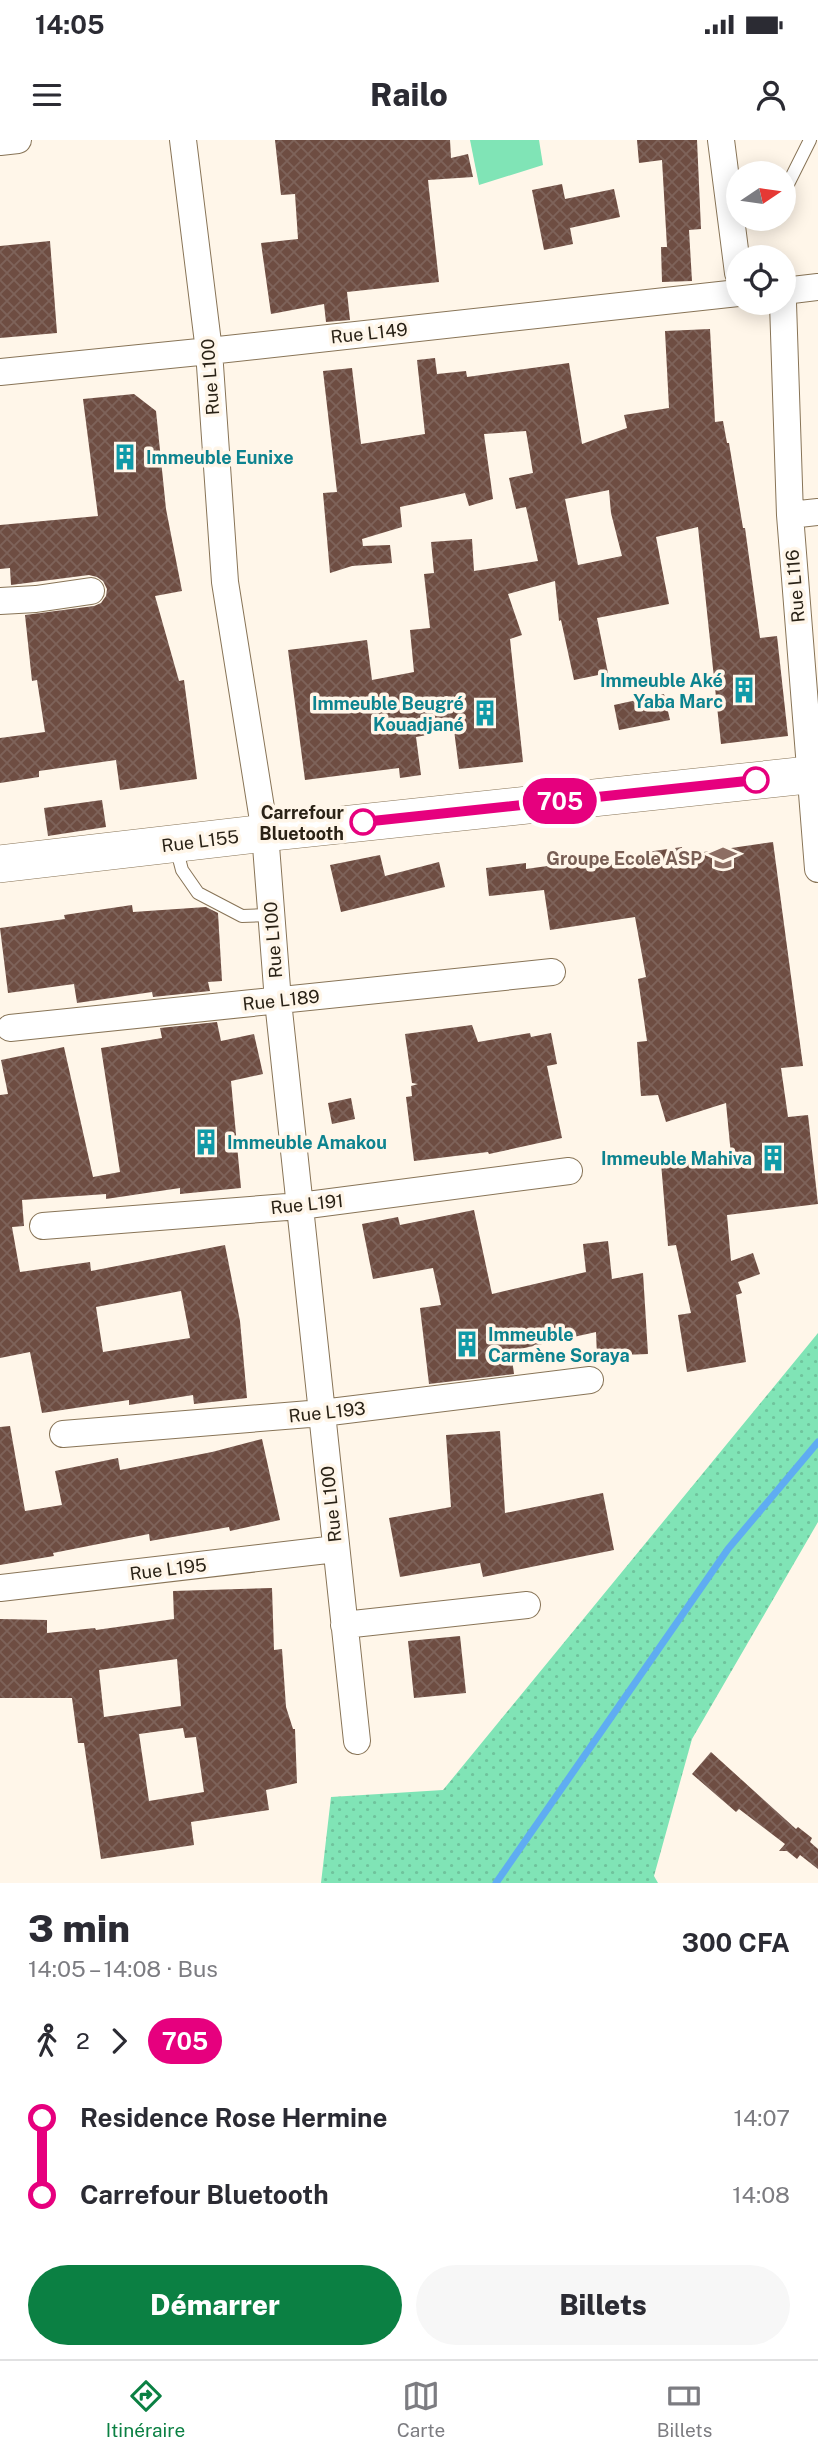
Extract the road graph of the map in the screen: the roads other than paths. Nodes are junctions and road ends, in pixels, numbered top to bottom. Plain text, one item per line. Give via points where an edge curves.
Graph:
1 (18, 140) edge
2 (183, 140) edge
3 (720, 140) edge
4 (810, 140) edge
5 (0, 142) edge
6 (796, 168) edge
7 (734, 245) edge
8 (818, 287) edge
9 (796, 290) edge
10 (726, 294) edge
11 (783, 315) edge
12 (209, 351) junction
13 (0, 372) edge
14 (818, 512) edge
15 (790, 515) junction
16 (91, 591) dead end
17 (0, 601) edge
18 (814, 774) edge
19 (265, 833) junction
20 (176, 844) junction
21 (0, 864) edge
22 (818, 869) edge
23 (271, 915) junction
24 (552, 972) dead end
25 (278, 1001) junction
26 (10, 1028) dead end
27 (569, 1171) dead end
28 (300, 1206) junction
29 (43, 1226) dead end
30 (590, 1380) dead end
31 (321, 1413) junction
32 (62, 1434) dead end
33 (336, 1549) junction
34 (0, 1588) edge
35 (527, 1605) dead end
36 (344, 1625) junction
37 (357, 1741) dead end

1 - 5 street
2 - 12 street, Rue L100
3 - 7 street
4 - 6 lane
8 - 9 street
10 - 12 street, Rue L149
11 - 15 street, Rue L116
12 - 13 street, Rue L149
12 - 19 street, Rue L100 via 225,582
14 - 15 street
15 - 18 street, Rue L116
16 - 17 street
18 - 19 street, Rue L155
18 - 22 street, Rue L116
19 - 20 street, Rue L155
19 - 23 street, Rue L100
20 - 21 street, Rue L155
20 - 23 lane via 182,870 198,893 242,916
23 - 25 street, Rue L100
24 - 25 street, Rue L189
25 - 26 street, Rue L189
25 - 28 street, Rue L100
27 - 28 street, Rue L191
28 - 29 street, Rue L191
28 - 31 street, Rue L100
30 - 31 street, Rue L193
31 - 32 street, Rue L193
31 - 33 street, Rue L100
33 - 34 street, Rue L195
33 - 36 street, Rue L100
35 - 36 street
36 - 37 street, Rue L100

